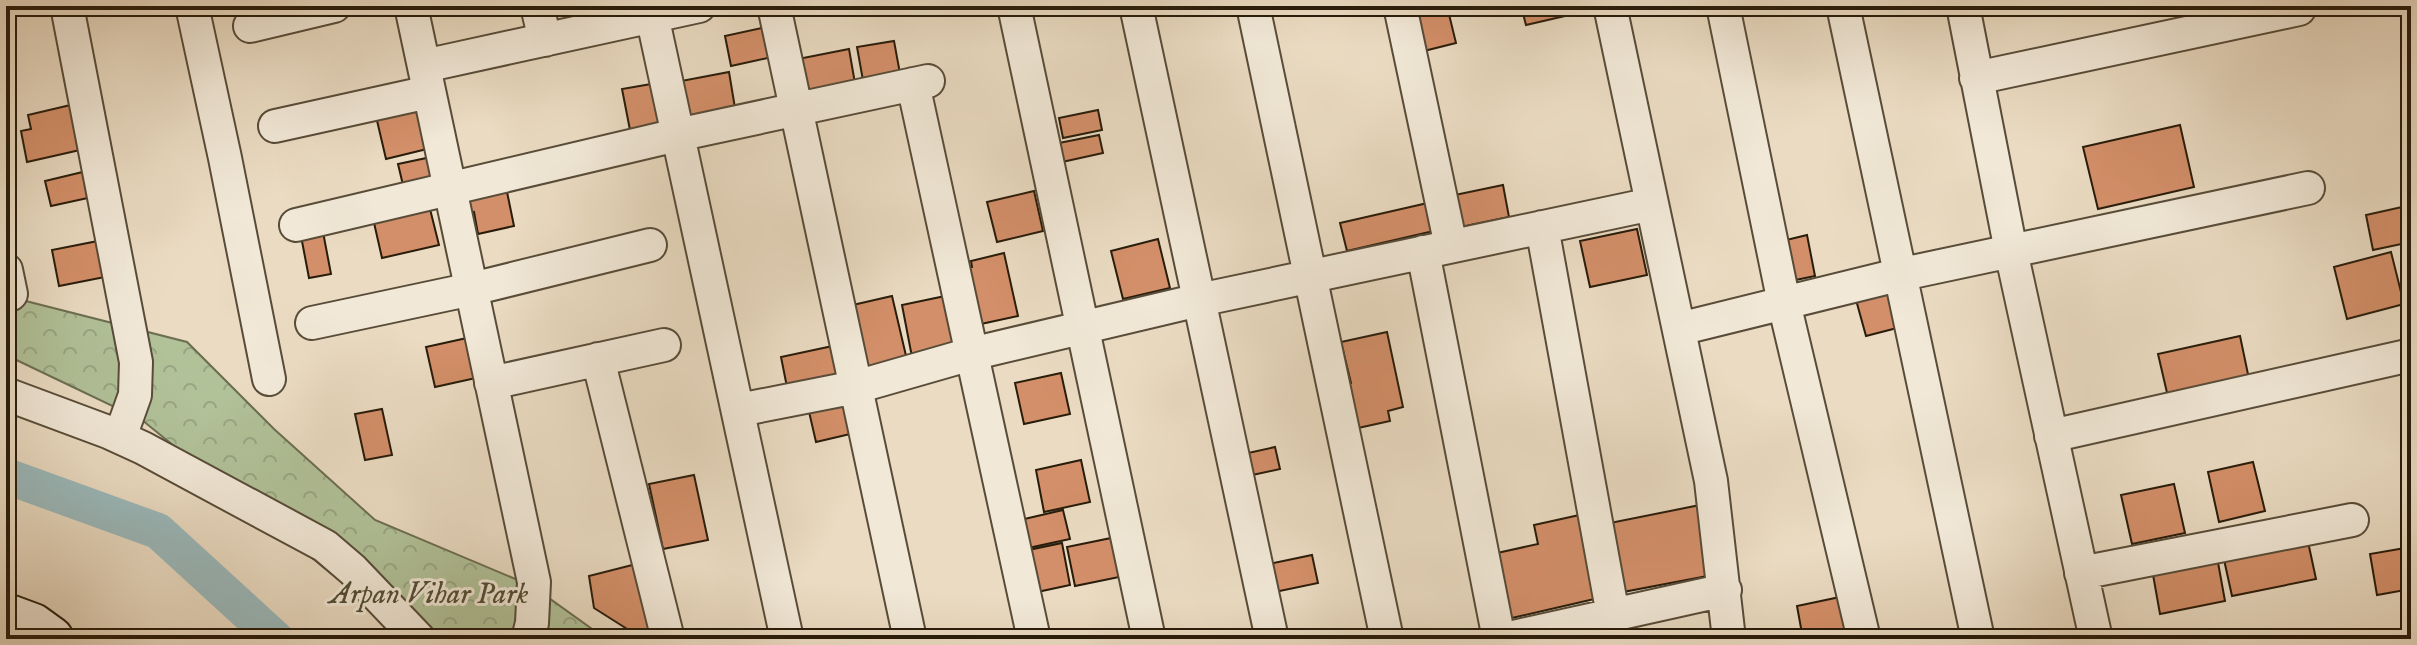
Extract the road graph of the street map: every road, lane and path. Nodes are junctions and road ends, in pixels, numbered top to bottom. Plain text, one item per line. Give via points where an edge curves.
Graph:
1 (67, 6) edge
2 (192, 6) edge
3 (334, 6) edge
4 (411, 6) edge
5 (537, 6) edge
6 (699, 6) edge
7 (774, 6) edge
8 (1014, 6) edge
9 (1136, 6) edge
10 (1253, 6) edge
11 (1400, 6) edge
12 (1610, 6) edge
13 (1723, 6) edge
14 (1843, 6) edge
15 (1963, 6) edge
16 (2299, 9) dead end
17 (651, 11) edge
18 (250, 26) dead end
19 (545, 40) junction
20 (1976, 78) junction
21 (427, 79) junction
22 (796, 110) junction
23 (275, 126) dead end
24 (677, 135) junction
25 (2308, 188) dead end
26 (450, 189) junction
27 (1652, 204) junction
28 (296, 225) dead end
29 (1542, 227) junction
30 (650, 245) dead end
31 (1437, 249) junction
32 (2011, 251) junction
33 (1898, 275) junction
34 (1310, 276) junction
35 (472, 289) junction
36 (1199, 300) junction
37 (1784, 303) junction
38 (312, 323) dead end
39 (1082, 326) junction
40 (1679, 329) junction
41 (664, 345) dead end
42 (971, 354) junction
43 (2411, 355) edge
44 (598, 359) junction
45 (269, 379) dead end
46 (491, 383) junction
47 (856, 387) junction
48 (6, 394) edge
49 (739, 410) junction
50 (2051, 436) junction
51 (120, 437) junction
52 (2352, 520) dead end
53 (2081, 573) junction
54 (1725, 590) junction
55 (1613, 615) junction
56 (6, 616) edge
57 (51, 639) edge
58 (419, 639) edge
59 (528, 639) edge
60 (668, 639) edge
61 (787, 639) edge
62 (910, 639) edge
63 (1034, 639) edge
64 (1149, 639) edge
65 (1272, 639) edge
66 (1387, 639) edge
67 (1501, 639) edge
68 (1729, 639) edge
69 (1864, 639) edge
70 (1978, 639) edge
71 (2096, 639) edge

1 - 51 street via 136,362 135,395
2 - 45 street
3 - 18 street
4 - 21 street
5 - 19 street
6 - 17 street
7 - 22 street
8 - 39 street
9 - 36 street
10 - 34 street
11 - 31 street
12 - 27 street
13 - 37 street
14 - 33 street
15 - 20 street
16 - 20 street
17 - 19 street
17 - 24 street
19 - 21 street
20 - 32 street
21 - 23 street
21 - 26 street
22 - 24 street
22 - 42 street via 921,83
22 - 47 street
24 - 26 street
24 - 49 street
25 - 32 street
26 - 28 street
26 - 35 street
27 - 29 street
27 - 40 street
29 - 31 street
29 - 55 street
30 - 35 street
31 - 34 street
31 - 67 street
32 - 33 street
32 - 50 street
33 - 37 street
33 - 70 street
34 - 36 street
34 - 66 street
35 - 38 street
35 - 46 street
36 - 39 street
36 - 65 street
37 - 40 street
37 - 69 street
39 - 42 street
39 - 64 street
40 - 54 street via 1711,481
41 - 44 street
42 - 47 street
42 - 63 street
43 - 50 street
44 - 46 street
44 - 60 street
46 - 59 street via 534,582
47 - 49 street
47 - 62 street
48 - 51 street
49 - 61 street
50 - 53 street
51 - 58 street via 325,546
52 - 53 street
53 - 71 street
54 - 55 street
54 - 68 street
55 - 67 street
56 - 57 street

